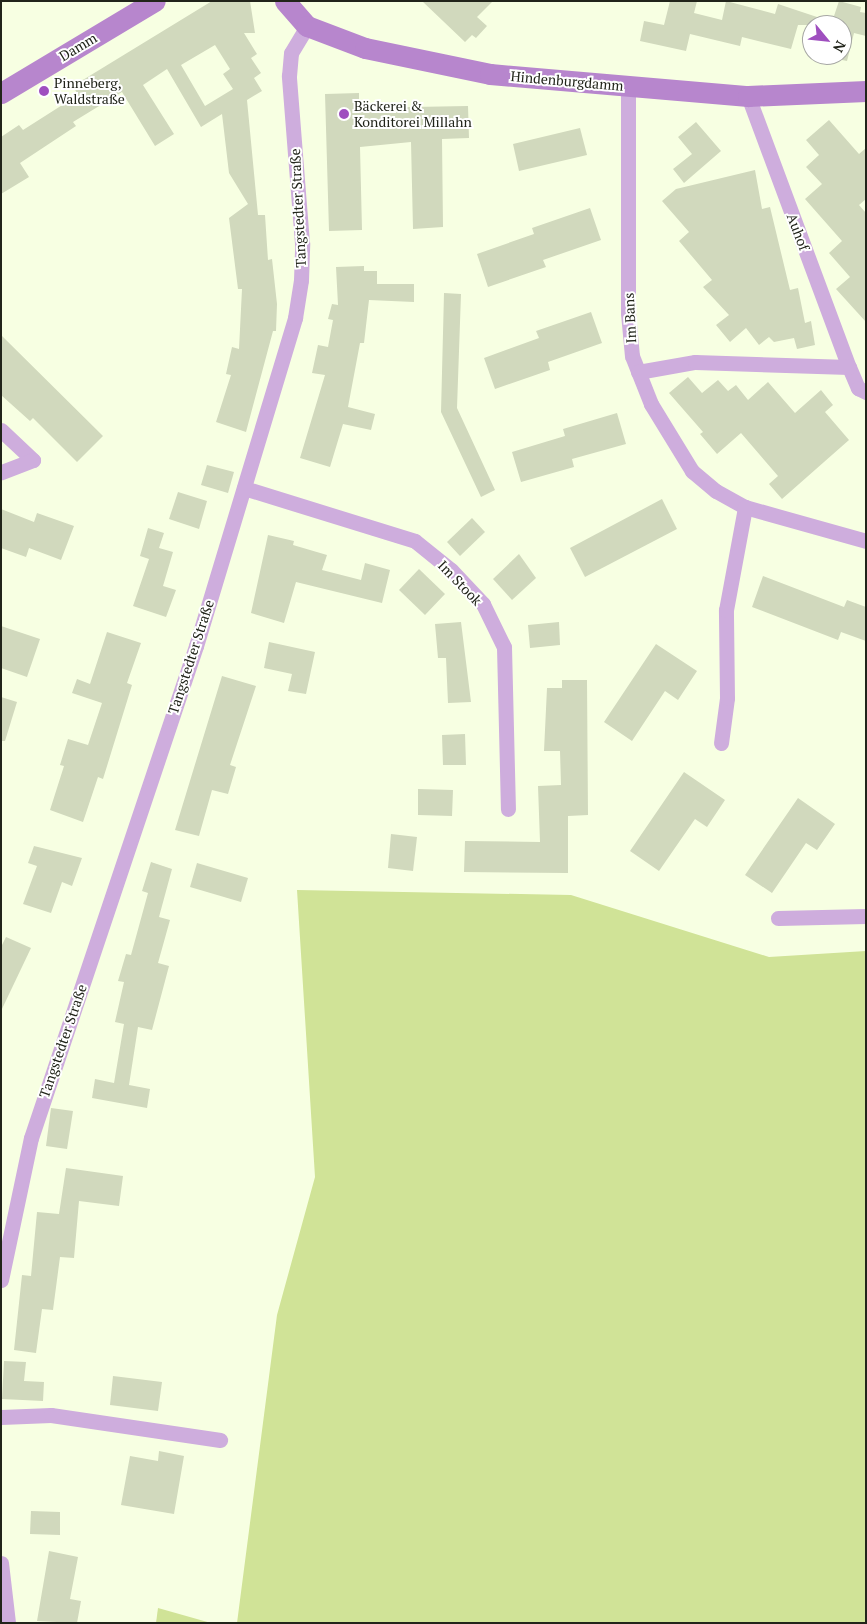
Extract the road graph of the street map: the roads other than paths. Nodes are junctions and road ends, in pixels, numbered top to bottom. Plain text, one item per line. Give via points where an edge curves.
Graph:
1 (156, 1) edge
2 (285, 1) edge
3 (307, 26) junction
4 (628, 86) junction
5 (866, 91) edge
6 (1, 93) edge
7 (748, 96) junction
8 (849, 367) junction
9 (638, 372) junction
10 (866, 392) edge
11 (1, 430) edge
12 (1, 472) edge
13 (244, 488) junction
14 (745, 507) junction
15 (866, 541) edge
16 (721, 743) dead end
17 (508, 809) dead end
18 (866, 916) edge
19 (778, 918) dead end
20 (1, 1280) edge
21 (1, 1417) edge
22 (220, 1440) dead end
23 (1, 1563) edge
24 (3, 1607) edge
25 (8, 1623) edge

1 - 6 street, Damm
2 - 3 street, Hindenburgdamm
3 - 4 street, Hindenburgdamm via 399,58 490,74
3 - 13 street, Tangstedter Straße via 292,53 289,76 302,243 301,280 295,318
4 - 7 street, Hindenburgdamm
4 - 9 street, Im Bans via 631,190 628,313 632,356
5 - 7 street, Hindenburgdamm
7 - 8 street, Auhof
8 - 9 street via 695,362
8 - 10 street, Auhof via 858,388
9 - 14 street, Im Bans via 650,404 692,471 716,491
11 - 12 street via 33,460
13 - 17 street, Im Stook via 415,541 451,570 483,604 504,647
13 - 20 street, Tangstedter Straße via 196,646 31,1138
14 - 15 street, Im Bans
14 - 16 street via 726,610 727,698
18 - 19 street
21 - 22 street via 51,1415
23 - 24 street
24 - 25 street

